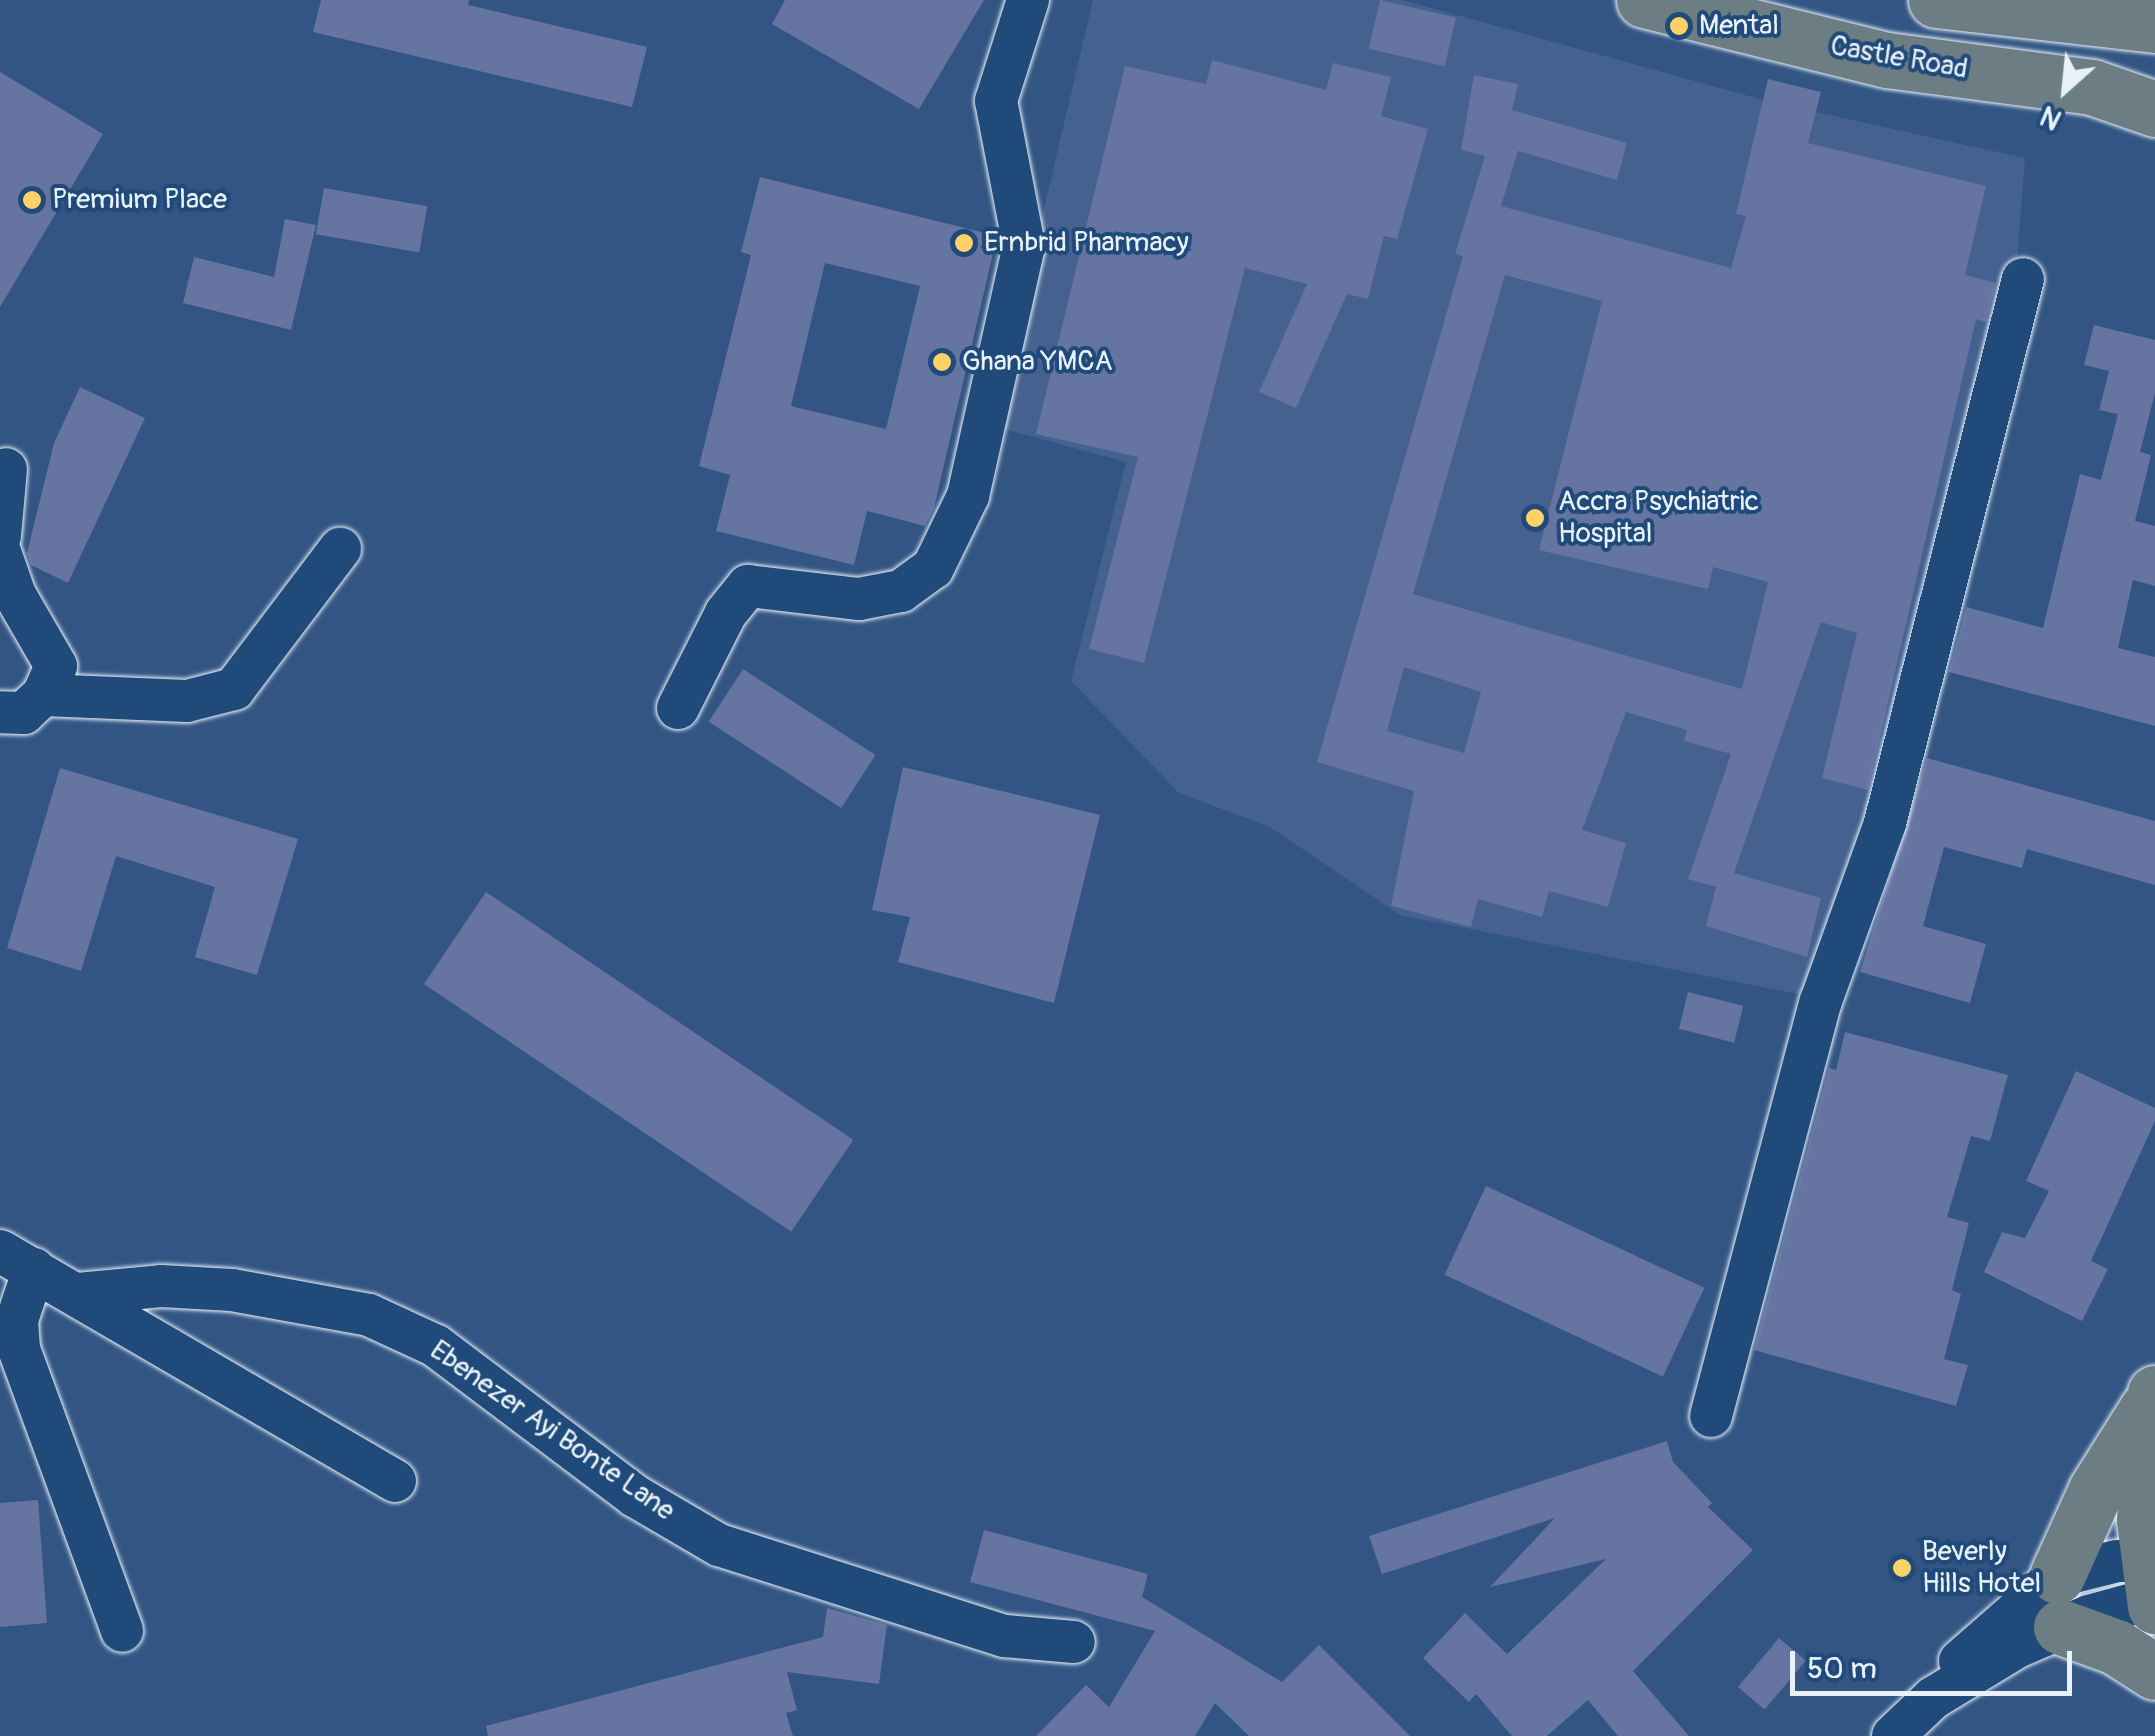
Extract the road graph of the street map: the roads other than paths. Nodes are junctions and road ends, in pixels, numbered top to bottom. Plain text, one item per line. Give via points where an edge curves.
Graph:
1 (1028, 0) edge
2 (1644, 0) edge
3 (1936, 0) edge
4 (2155, 25) edge
5 (2155, 80) edge
6 (2092, 87) junction
7 (2155, 110) edge
8 (2023, 279) dead end
9 (6, 469) dead end
10 (0, 536) edge
11 (340, 549) dead end
12 (0, 552) edge
13 (43, 696) junction
14 (678, 708) dead end
15 (0, 712) edge
16 (17, 1260) edge
17 (78, 1294) junction
18 (2154, 1395) edge
19 (1711, 1416) dead end
20 (395, 1481) dead end
21 (2154, 1585) edge
22 (2059, 1602) junction
23 (122, 1631) dead end
24 (1074, 1642) dead end
25 (2155, 1672) edge
26 (1893, 1736) edge

1 - 14 street via 996,101 1024,246 968,496 933,568 900,591 860,599 748,586 726,614
2 - 6 main road, Castle Road via 1888,60
3 - 4 main road
5 - 6 main road
6 - 7 main road, Castle Road
8 - 19 street via 1885,823 1822,1002
9 - 10 street
11 - 13 street via 234,689 187,701
12 - 13 street via 15,595 54,652 56,666
13 - 15 street via 24,713
16 - 17 street
16 - 23 street via 19,1349
17 - 20 street
17 - 24 street, Ebenezer Ayi Bonte Lane via 161,1286 232,1290 369,1315 436,1346 634,1496 719,1545 1004,1636
18 - 21 main road via 2144,1520
18 - 22 main road via 2096,1490
21 - 22 street
22 - 25 main road
22 - 26 street

